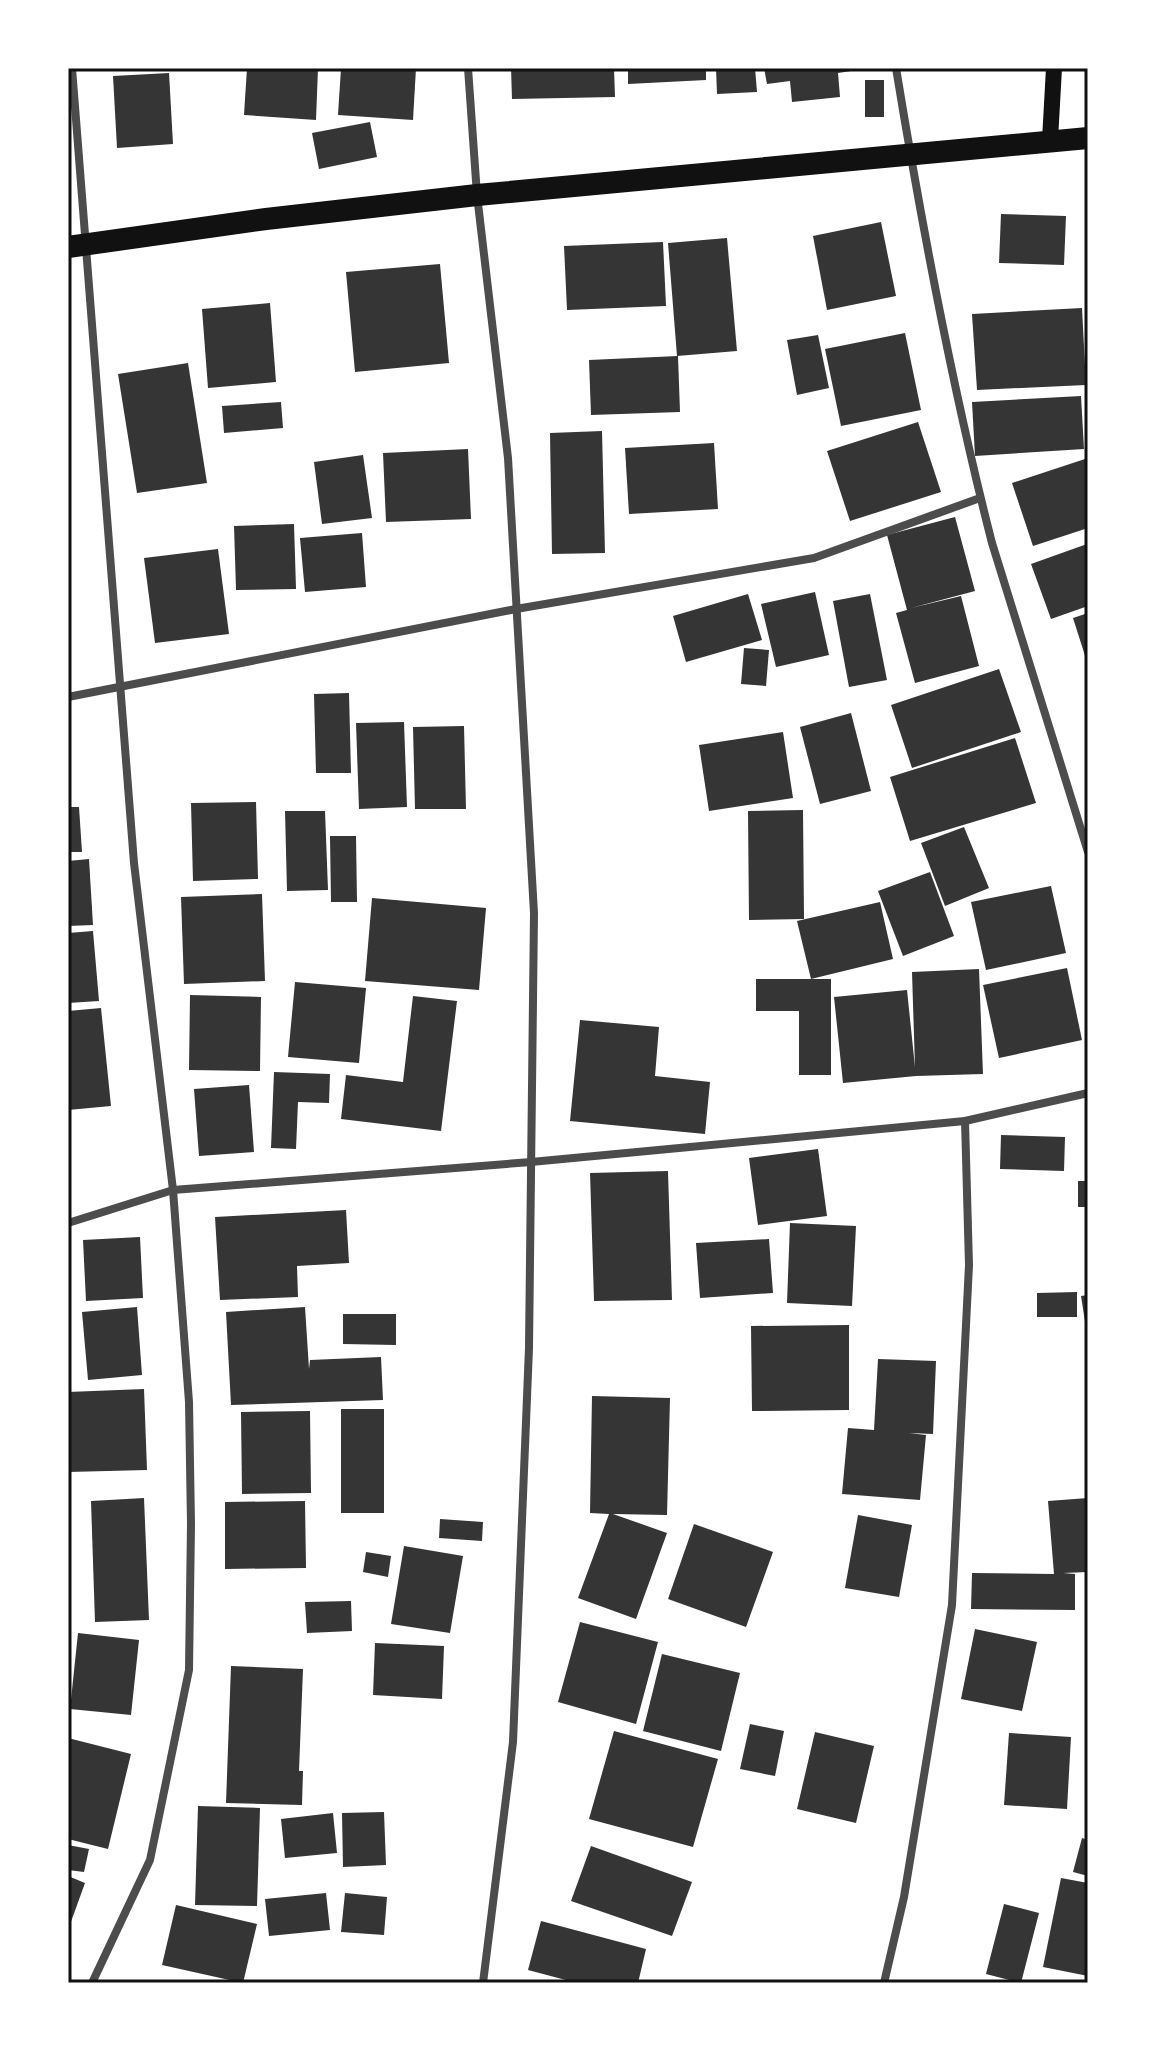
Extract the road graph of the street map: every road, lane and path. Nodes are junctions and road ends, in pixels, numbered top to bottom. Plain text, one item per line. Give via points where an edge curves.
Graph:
1 (72, 68) edge
2 (468, 68) edge
3 (896, 68) edge
4 (1054, 68) edge
5 (1088, 138) edge
6 (1050, 140) junction
7 (910, 154) junction
8 (477, 195) junction
9 (77, 246) edge
10 (980, 498) junction
11 (516, 609) junction
12 (121, 687) junction
13 (68, 697) edge
14 (1088, 852) edge
15 (1088, 1093) edge
16 (965, 1121) junction
17 (531, 1162) junction
18 (173, 1190) junction
19 (68, 1223) edge
20 (92, 1983) edge
21 (483, 1983) edge
22 (884, 1983) edge

1 - 9 street
2 - 8 street
3 - 7 street
4 - 6 main road
5 - 6 highway
6 - 7 highway
7 - 8 highway
7 - 10 street
8 - 9 highway
8 - 11 street via 508,458
9 - 12 street
10 - 11 street via 814,558
10 - 14 street
11 - 12 street
11 - 17 street via 534,913
12 - 13 street
12 - 18 street via 134,863
15 - 16 street
16 - 17 street
16 - 22 street via 969,1265 952,1605 904,1897
17 - 18 street
17 - 21 street via 513,1742
18 - 19 street
18 - 20 street via 189,1402 189,1670 150,1860

